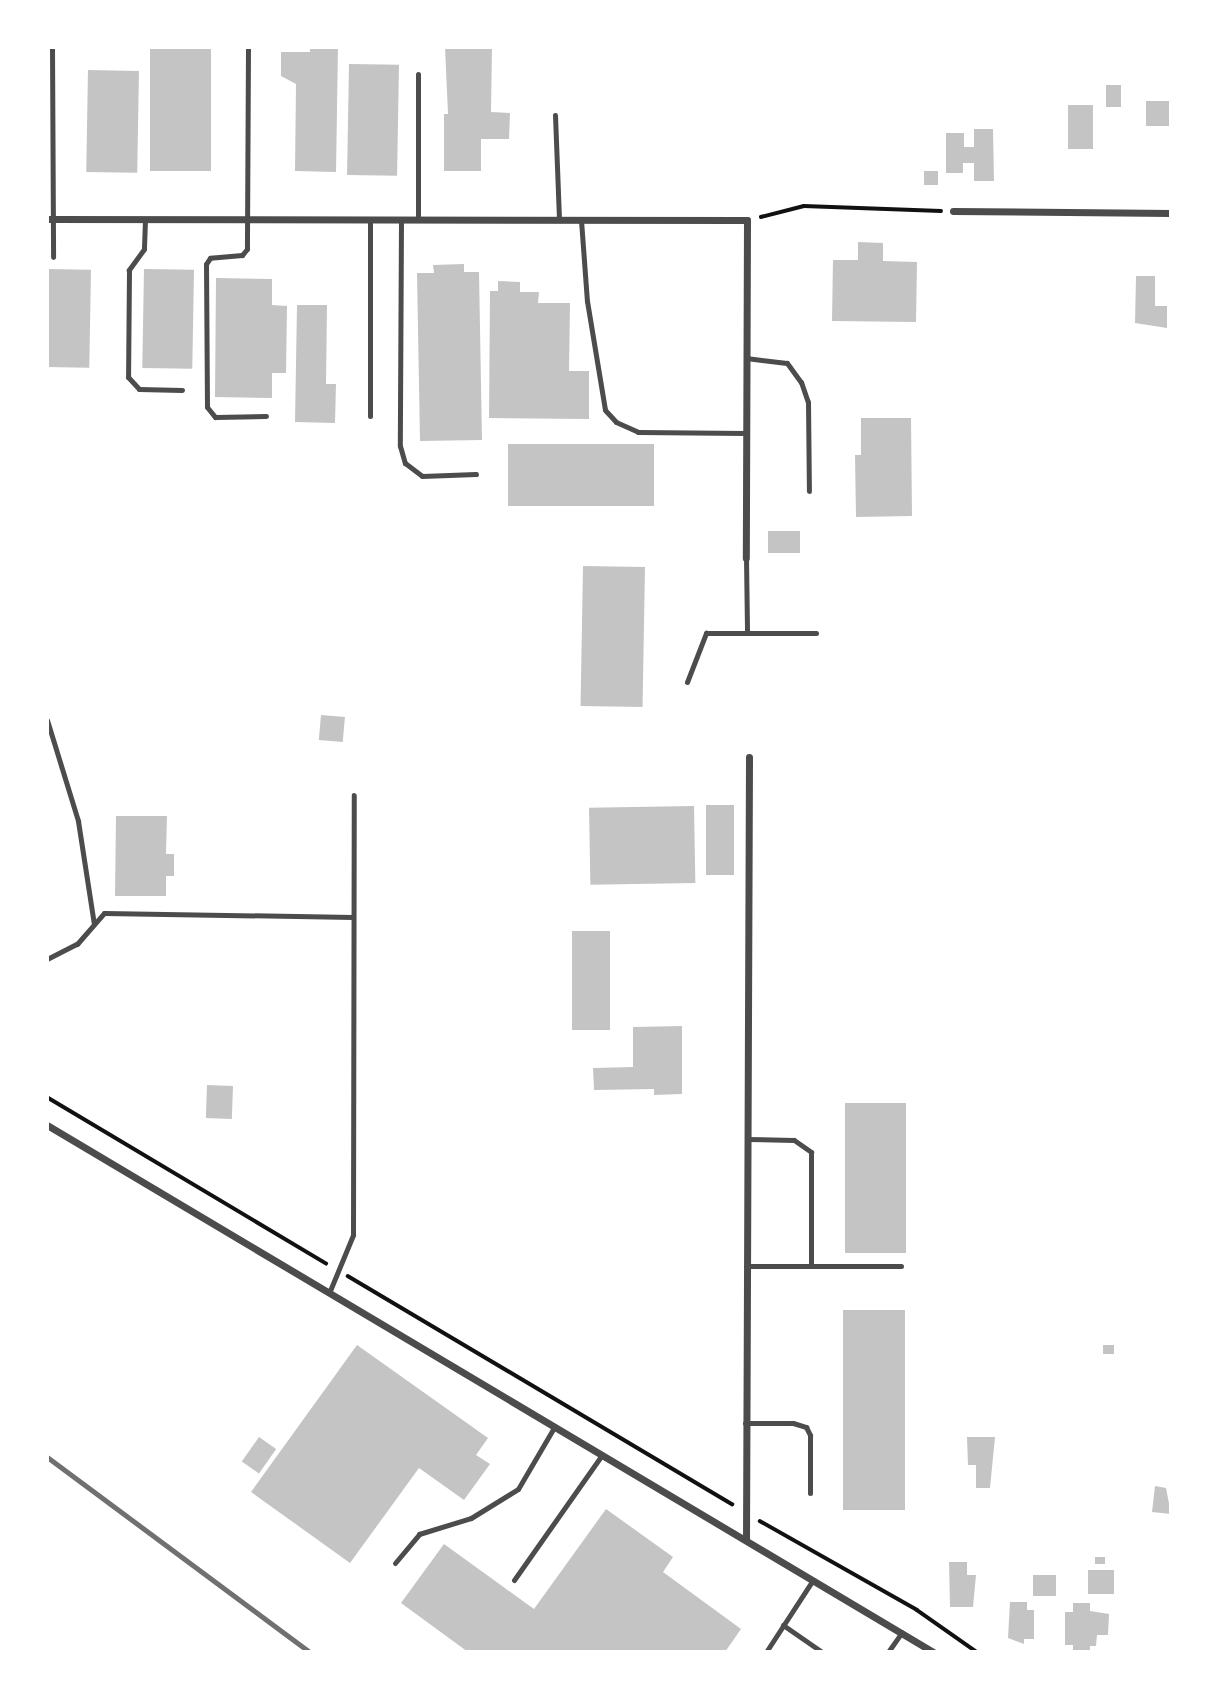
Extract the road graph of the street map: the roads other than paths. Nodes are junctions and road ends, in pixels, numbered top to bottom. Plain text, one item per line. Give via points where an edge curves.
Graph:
1 (52, 47) edge
2 (248, 47) edge
3 (418, 74) dead end
4 (555, 115) dead end
5 (953, 211) road end
6 (1171, 214) edge
7 (49, 219) edge
8 (145, 219) junction
9 (246, 219) junction
10 (370, 219) junction
11 (401, 220) junction
12 (418, 220) junction
13 (559, 220) junction
14 (581, 220) junction
15 (53, 257) dead end
16 (746, 358) junction
17 (182, 390) dead end
18 (266, 416) dead end
19 (370, 416) dead end
20 (746, 433) junction
21 (476, 474) dead end
22 (809, 491) dead end
23 (746, 558) joint
24 (747, 633) junction
25 (816, 633) dead end
26 (687, 682) dead end
27 (47, 720) edge
28 (749, 757) dead end
29 (354, 795) dead end
30 (353, 917) junction
31 (94, 925) junction
32 (47, 958) edge
33 (47, 1125) edge
34 (747, 1139) junction
35 (746, 1266) junction
36 (811, 1266) junction
37 (901, 1266) dead end
38 (329, 1293) junction
39 (745, 1423) junction
40 (553, 1429) junction
41 (601, 1457) junction
42 (810, 1493) dead end
43 (746, 1540) junction
44 (395, 1563) dead end
45 (514, 1580) dead end
46 (813, 1580) junction
47 (783, 1625) junction
48 (902, 1632) junction
49 (766, 1652) edge
50 (822, 1652) edge
51 (888, 1652) edge
52 (933, 1652) edge

1 - 7 lane
2 - 9 lane
3 - 12 lane
4 - 13 lane
5 - 6 street
7 - 8 street
7 - 15 lane
8 - 9 street
8 - 17 lane via 144,249 129,270 128,377 139,389
9 - 10 street
9 - 18 lane via 247,249 242,256 210,258 206,264 207,407 215,417
10 - 11 street
10 - 19 lane
11 - 12 street
11 - 21 lane via 400,446 405,463 422,476
12 - 13 street
13 - 14 street
14 - 16 street via 747,220
14 - 20 lane via 587,301 605,410 616,422 638,432
16 - 20 street
16 - 22 lane via 787,363 801,382 808,402
20 - 23 street
23 - 24 lane
24 - 25 lane
24 - 26 lane via 706,633
27 - 31 lane via 78,821
28 - 34 street
29 - 30 lane
30 - 31 lane via 104,913
30 - 38 lane via 353,1235
31 - 32 lane via 77,944
33 - 38 street
34 - 35 street
34 - 36 lane via 794,1140 811,1152
35 - 36 lane
35 - 39 street
36 - 37 lane
38 - 40 street
39 - 42 lane via 806,1427 810,1435
39 - 43 street
40 - 41 street
40 - 44 lane via 518,1489 471,1518 419,1534
41 - 43 street
41 - 45 lane
43 - 46 street
46 - 47 lane
46 - 48 street
47 - 49 lane
47 - 50 lane
48 - 51 lane
48 - 52 street

